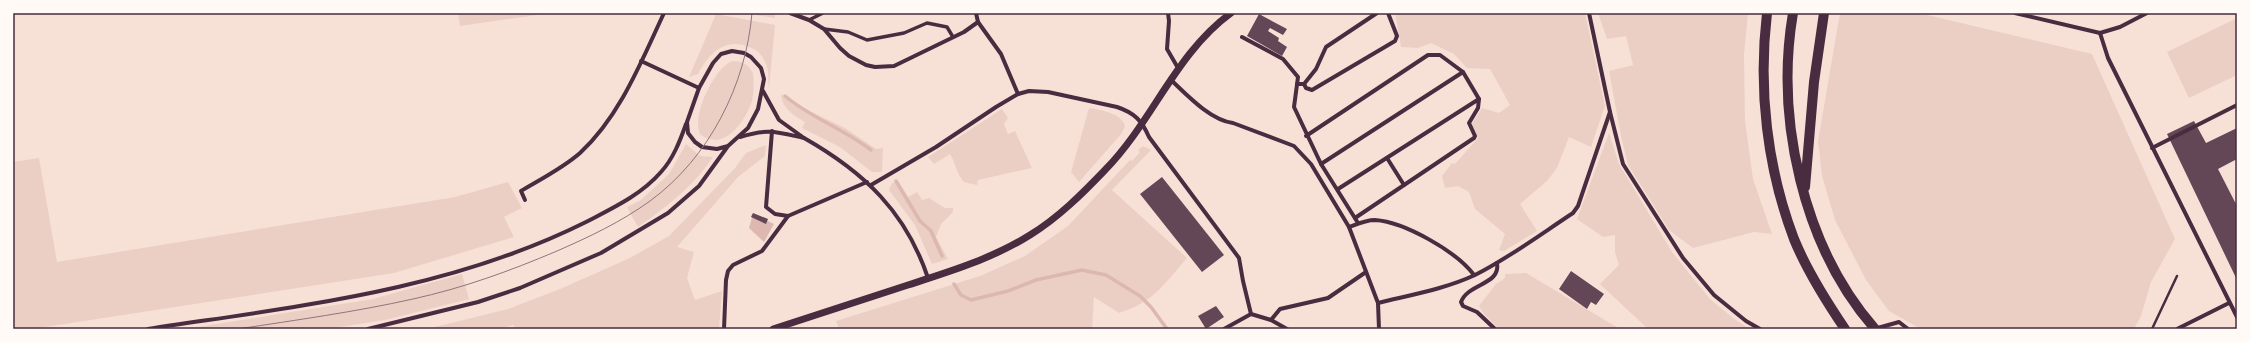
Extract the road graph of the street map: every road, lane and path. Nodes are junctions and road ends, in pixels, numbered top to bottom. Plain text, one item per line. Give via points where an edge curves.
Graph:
1 (664, 13) edge
2 (790, 13) edge
3 (824, 13) edge
4 (976, 13) edge
5 (1168, 13) edge
6 (1231, 13) edge
7 (1377, 13) edge
8 (1388, 13) edge
9 (1590, 13) edge
10 (1767, 13) edge
11 (1793, 13) edge
12 (1824, 13) edge
13 (2015, 13) edge
14 (2147, 13) edge
15 (809, 20) junction
16 (978, 22) junction
17 (824, 29) junction
18 (2100, 33) junction
19 (953, 37) junction
20 (1242, 37) dead end
21 (641, 61) junction
22 (1178, 68) junction
23 (1463, 72) junction
24 (1170, 79) junction
25 (1297, 84) junction
26 (1304, 84) junction
27 (699, 88) junction
28 (763, 91) junction
29 (1018, 94) junction
30 (1479, 99) junction
31 (2237, 105) edge
32 (1610, 112) junction
33 (686, 122) junction
34 (1142, 122) junction
35 (772, 131) junction
36 (1306, 136) junction
37 (740, 137) junction
38 (804, 138) junction
39 (728, 146) junction
40 (2152, 148) junction
41 (1387, 158) junction
42 (1321, 164) junction
43 (867, 182) junction
44 (871, 185) junction
45 (1404, 185) junction
46 (1338, 189) junction
47 (1804, 197) junction
48 (526, 200) dead end
49 (788, 216) junction
50 (1355, 218) junction
51 (1358, 223) junction
52 (1348, 227) junction
53 (1497, 263) junction
54 (1366, 272) junction
55 (1474, 275) junction
56 (2177, 276) dead end
57 (928, 278) junction
58 (2229, 302) junction
59 (1378, 304) junction
60 (1251, 314) junction
61 (2237, 318) edge
62 (1271, 320) junction
63 (148, 329) edge
64 (368, 329) edge
65 (724, 329) edge
66 (773, 329) edge
67 (1224, 329) edge
68 (1287, 329) edge
69 (1378, 329) edge
70 (1495, 329) edge
71 (1760, 329) edge
72 (1845, 329) edge
73 (1874, 329) edge
74 (1908, 329) edge
75 (2152, 329) edge
76 (2178, 329) edge

1 - 21 street
2 - 15 street
3 - 15 street
4 - 16 street
5 - 22 street via 1167,50
6 - 22 street via 1201,40
7 - 26 street via 1326,47 1316,69
8 - 26 street via 1397,36 1395,41 1312,90
9 - 32 street
10 - 72 highway via 1764,38 1765,112 1771,159 1794,239 1812,277
11 - 47 highway via 1789,34 1789,106 1795,156
12 - 47 highway via 1810,120
13 - 18 street
14 - 18 street via 2120,27
15 - 17 street
16 - 19 street
16 - 29 street via 1001,54
17 - 19 street via 848,32 867,40 904,33 927,23 947,26
17 - 19 street via 849,56 875,67 894,66
18 - 40 street via 2108,58
20 - 25 street via 1283,59 1298,76
21 - 27 street
21 - 48 street via 617,108 598,135 564,166 521,191
22 - 24 street
23 - 30 street
23 - 36 street via 1445,58 1434,54 1428,56
23 - 42 street
24 - 34 street
24 - 52 street via 1225,122 1234,123 1294,146 1311,164
25 - 26 street
25 - 36 street via 1294,107
27 - 28 street via 721,54 732,51 751,57 761,68 764,79
27 - 33 street
28 - 37 street via 758,109
28 - 38 street via 779,120
29 - 34 street via 1029,90 1048,92 1117,107 1125,109
29 - 44 street
30 - 41 street
30 - 45 street via 1478,108 1468,123 1474,138
31 - 40 street
32 - 53 street via 1578,206 1573,213
32 - 71 street via 1623,164 1684,258 1714,295
33 - 39 street via 688,133 699,144 717,149
33 - 63 street via 669,163 643,190 537,245 424,282 371,294
34 - 57 street via 1106,170 1067,207 1036,231 989,257
34 - 60 street via 1149,137 1239,258
35 - 37 street via 760,131
35 - 38 street
35 - 49 street via 766,207 775,214
36 - 42 street
37 - 39 street
38 - 43 street via 834,155
39 - 64 street via 699,186 668,213 601,253 554,275 489,299
40 - 58 street
41 - 45 street
41 - 46 street
42 - 46 street
43 - 44 street
43 - 49 street
44 - 57 street via 906,230
45 - 50 street
46 - 50 street
47 - 73 highway via 1832,266
49 - 65 street via 762,251 733,265 728,271 724,298
50 - 51 street
51 - 52 street
51 - 55 street via 1374,220 1387,223 1433,241 1465,264
52 - 54 street
53 - 55 street
53 - 70 street via 1496,276 1467,292 1461,302 1463,306 1477,312
54 - 59 street
54 - 62 street via 1328,298 1280,309
55 - 59 street via 1429,291
56 - 75 lane
57 - 66 street
58 - 61 street
58 - 76 street
59 - 69 street
60 - 62 street
60 - 67 street
62 - 68 street
73 - 74 street via 1899,322

